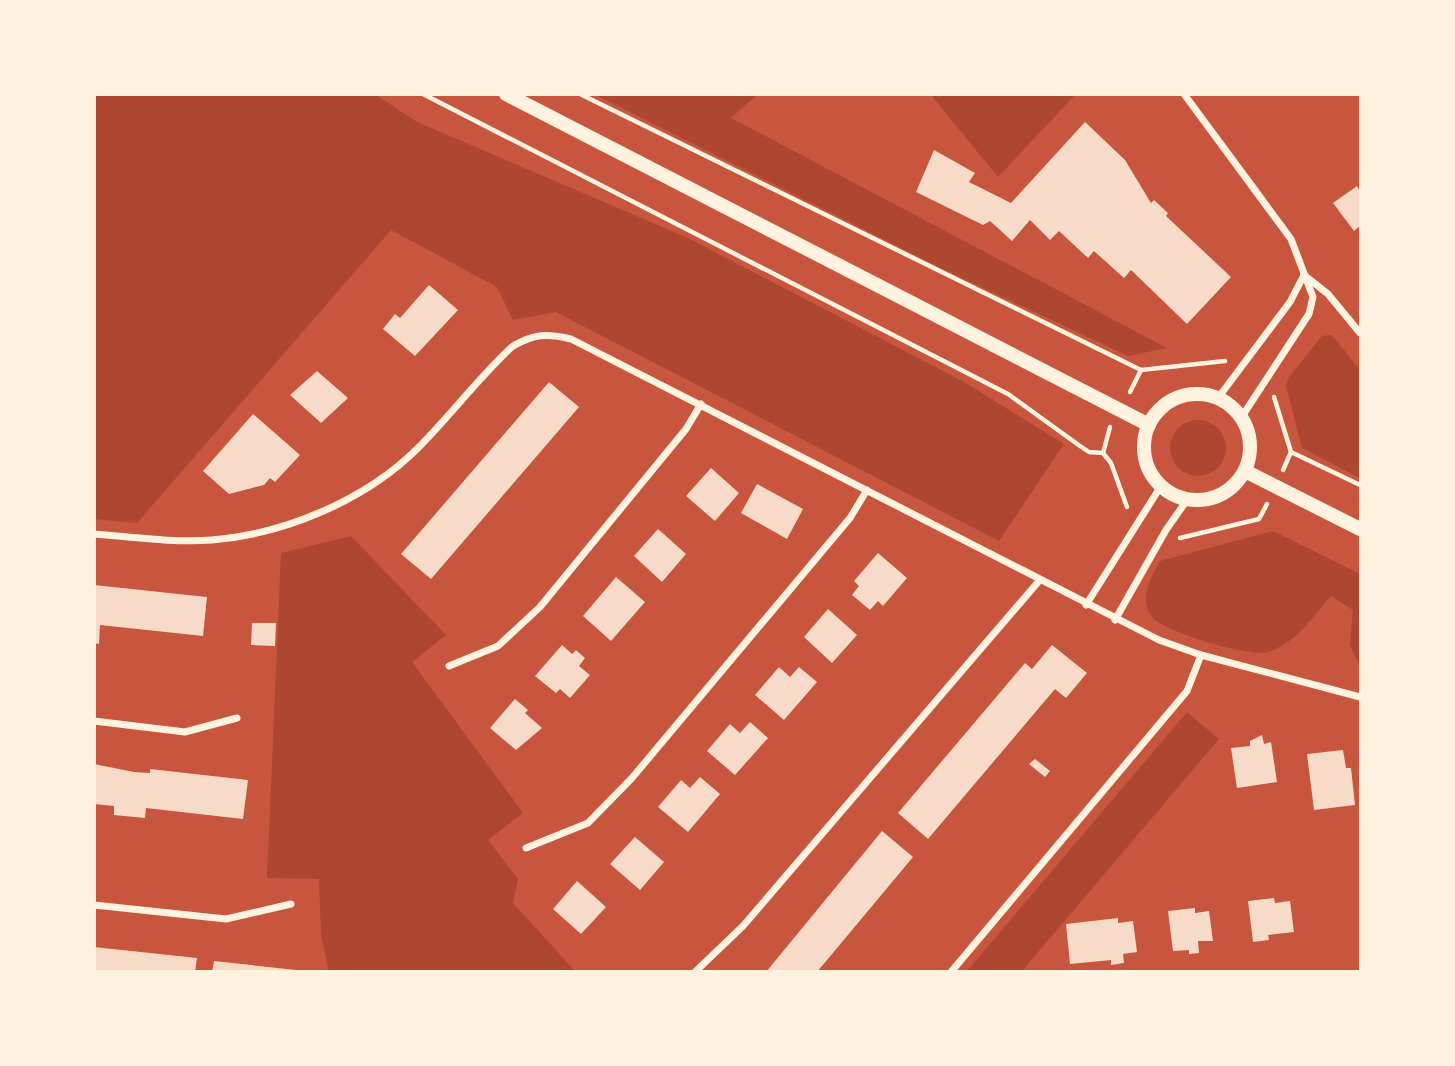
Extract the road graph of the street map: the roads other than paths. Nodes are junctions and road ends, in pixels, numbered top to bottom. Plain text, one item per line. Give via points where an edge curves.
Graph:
1 (506, 94) edge
2 (1184, 94) edge
3 (1304, 275) junction
4 (1360, 332) edge
5 (1218, 398) junction
6 (701, 404) junction
7 (1241, 418) junction
8 (1149, 425) junction
9 (1245, 471) junction
10 (1161, 486) junction
11 (867, 490) junction
12 (1187, 500) junction
13 (1360, 529) edge
14 (94, 534) edge
15 (1039, 581) junction
16 (1086, 606) junction
17 (1115, 620) junction
18 (1201, 656) junction
19 (449, 666) dead end
20 (1360, 697) edge
21 (237, 718) dead end
22 (94, 721) edge
23 (526, 848) dead end
24 (290, 904) dead end
25 (94, 905) edge
26 (695, 971) edge
27 (951, 971) edge

1 - 8 main road
2 - 3 street via 1291,239
3 - 4 street
3 - 5 street via 1290,302
3 - 7 street via 1313,297 1308,314
5 - 7 main road
5 - 8 main road via 1185,396 1170,402
6 - 11 street
6 - 14 street via 571,339 532,335 496,361 417,449 376,482 334,506 275,528 212,540
6 - 19 street via 687,429 540,607 498,646
7 - 9 main road via 1250,446
8 - 10 main road via 1145,458
9 - 12 main road via 1232,488 1218,496
9 - 13 main road
10 - 12 main road
10 - 16 street
11 - 15 street
11 - 23 street via 841,528 632,778 588,823
12 - 17 street
15 - 16 street
15 - 26 street via 743,926
16 - 17 street
17 - 18 street
18 - 20 street
18 - 27 street via 1187,691
21 - 22 street via 185,732
24 - 25 street via 226,919

